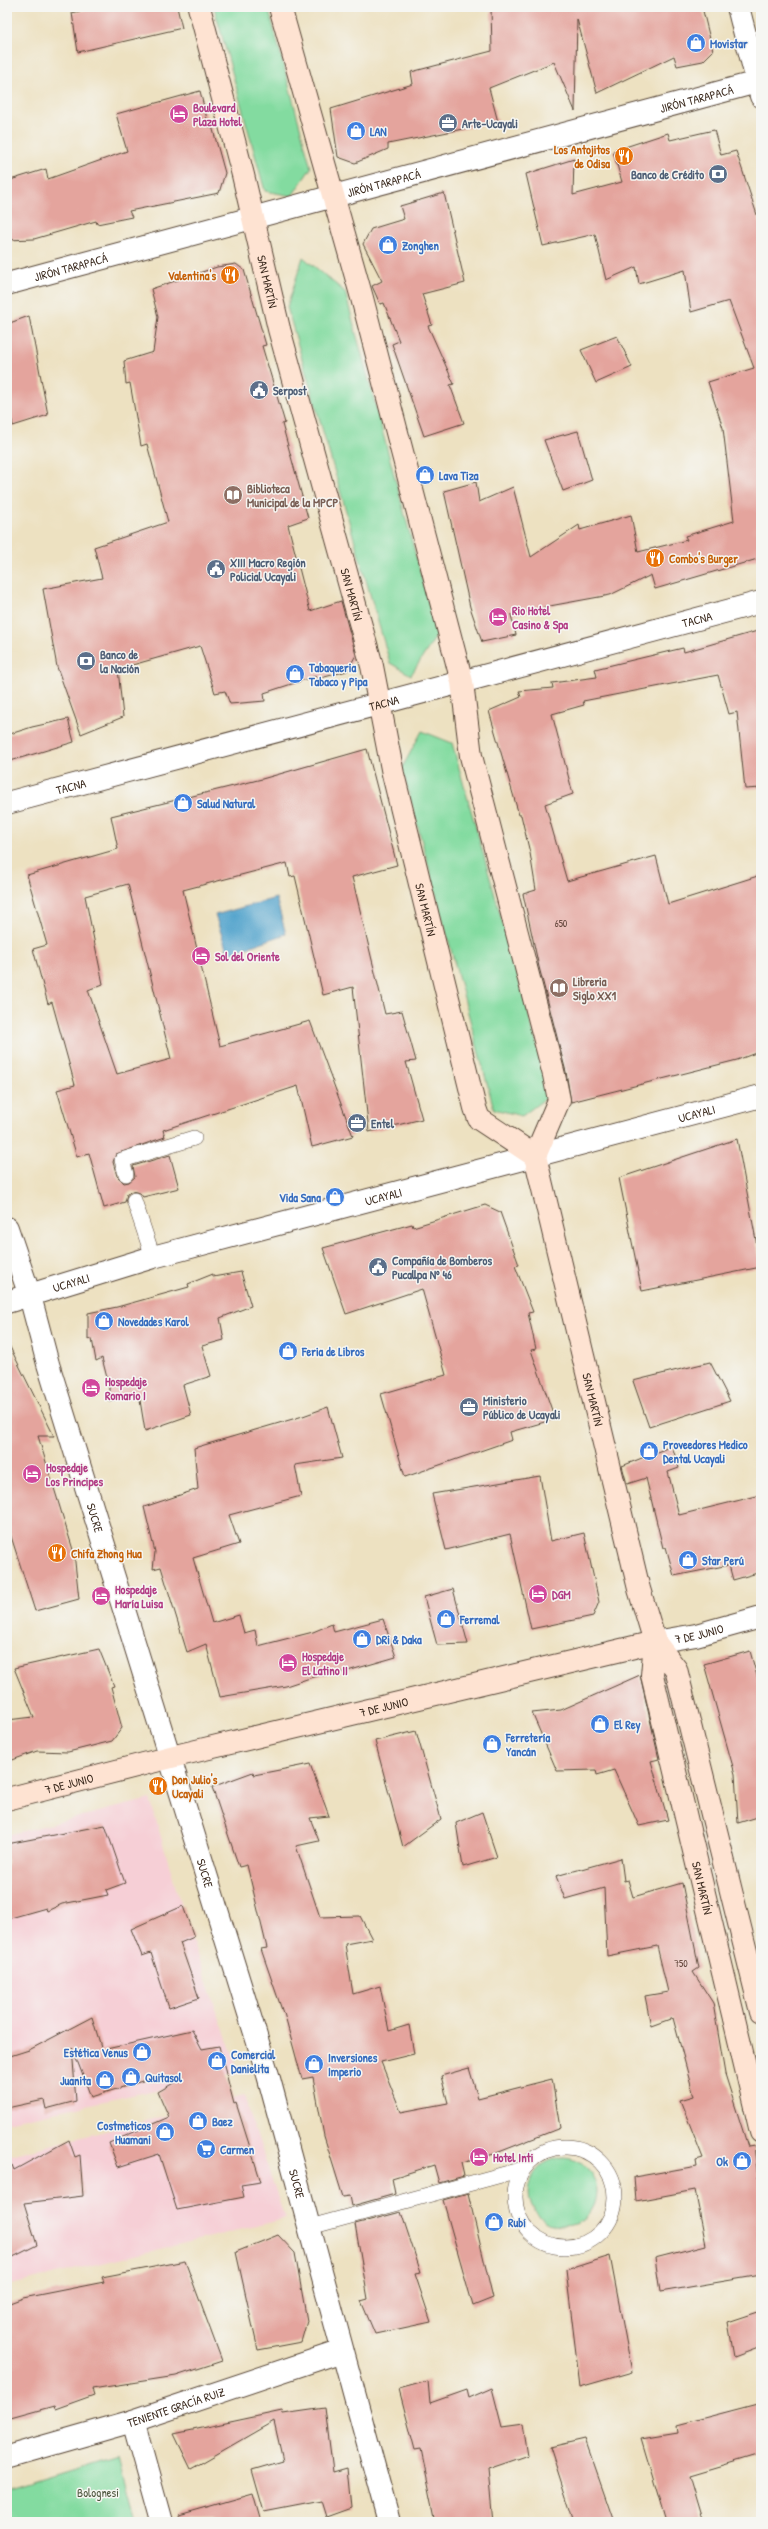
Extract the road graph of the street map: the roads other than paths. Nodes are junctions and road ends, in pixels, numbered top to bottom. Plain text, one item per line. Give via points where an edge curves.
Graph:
1 (199, 7) edge
2 (280, 7) edge
3 (738, 7) edge
4 (760, 87) edge
5 (333, 198) junction
6 (254, 218) junction
7 (7, 284) edge
8 (761, 602) edge
9 (462, 682) junction
10 (379, 705) junction
11 (7, 803) edge
12 (761, 1096) edge
13 (194, 1138) dead end
14 (535, 1156) junction
15 (126, 1174) dead end
16 (134, 1200) dead end
17 (7, 1228) edge
18 (153, 1257) junction
19 (30, 1296) junction
20 (7, 1302) edge
21 (761, 1617) edge
22 (656, 1642) junction
23 (171, 1757) junction
24 (7, 1799) edge
25 (761, 2012) edge
26 (760, 2124) edge
27 (523, 2169) junction
28 (310, 2227) junction
29 (342, 2352) junction
30 (132, 2421) junction
31 (7, 2457) edge
32 (161, 2522) edge
33 (389, 2522) edge

1 - 6 main road, SAN MARTÍN
2 - 5 main road
3 - 4 street
4 - 5 street, JIRÓN TARAPACÁ
5 - 6 street, JIRÓN TARAPACÁ
5 - 9 main road via 362,298
6 - 7 street, JIRÓN TARAPACÁ
6 - 10 main road, SAN MARTÍN via 278,329 372,666
8 - 9 street, TACNA
9 - 10 street, TACNA
9 - 14 main road via 470,756 559,1100
10 - 11 street, TACNA
10 - 14 main road, SAN MARTÍN via 475,1108 479,1119
12 - 14 street, UCAYALI
13 - 15 lane via 122,1160
14 - 18 street, UCAYALI
14 - 22 main road, SAN MARTÍN via 639,1589
16 - 18 lane
17 - 19 street, SUCRE
18 - 19 street, UCAYALI
19 - 20 street, UCAYALI
19 - 23 street, SUCRE
21 - 22 street, 7 DE JUNIO via 696,1635
22 - 23 main road, 7 DE JUNIO
22 - 25 main road, SAN MARTÍN via 676,1669
22 - 26 main road, SAN MARTÍN via 652,1675
23 - 24 main road, 7 DE JUNIO
23 - 28 street, SUCRE via 268,2075
27 - 27 lane via 534,2157 549,2149 560,2147 581,2149 596,2157 607,2169 614,2184 615,2201 610,2217 601,2231 588,2241 572,2246 556,2246 540,2241 527,2230 518,2216 516,2184
27 - 28 lane
28 - 29 street, SUCRE
29 - 30 street, TENIENTE GRACÍA RUIZ
29 - 33 street, SUCRE
30 - 31 street, TENIENTE GRACÍA RUIZ
30 - 32 street

